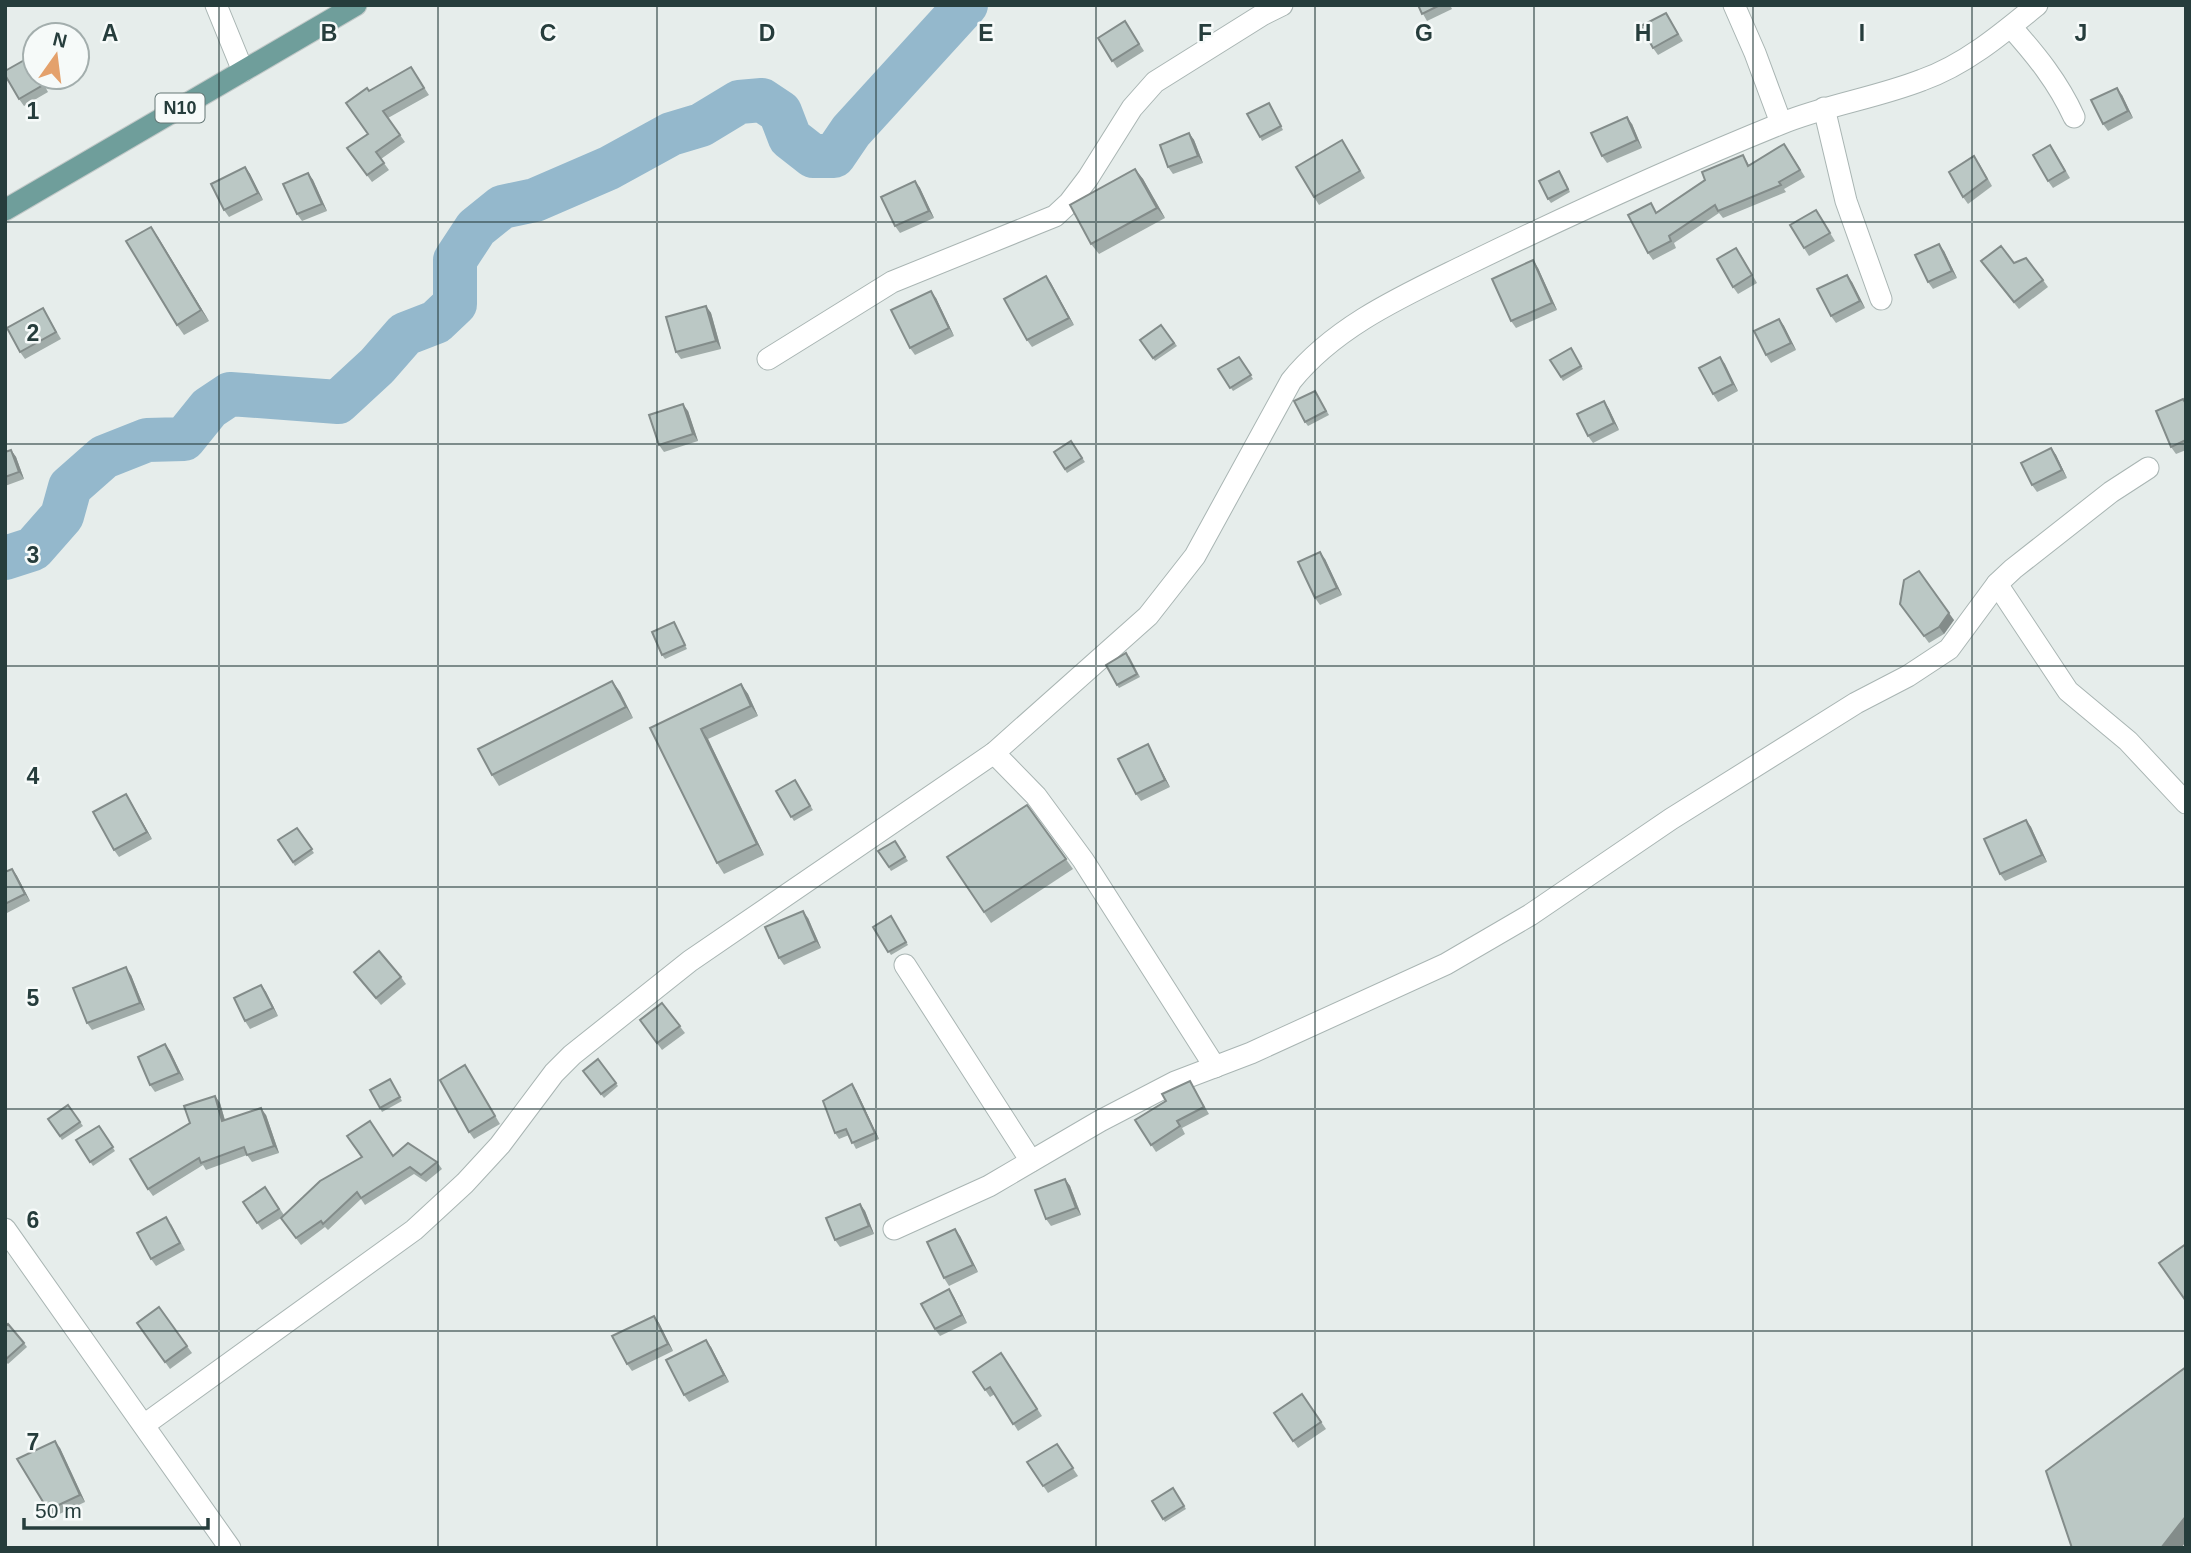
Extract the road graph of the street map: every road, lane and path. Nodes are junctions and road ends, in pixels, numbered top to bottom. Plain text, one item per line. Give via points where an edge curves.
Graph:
1 (216, 5) edge
2 (356, 5) edge
3 (1282, 5) edge
4 (1734, 5) edge
5 (2037, 5) edge
6 (2011, 27) junction
7 (243, 71) junction
8 (1824, 108) junction
9 (2074, 117) dead end
10 (1782, 123) junction
11 (5, 210) edge
12 (1881, 299) dead end
13 (768, 359) dead end
14 (2148, 468) dead end
15 (1997, 584) junction
16 (994, 753) junction
17 (2186, 803) edge
18 (905, 965) dead end
19 (1215, 1067) junction
20 (1031, 1161) junction
21 (894, 1228) dead end
22 (5, 1229) edge
23 (145, 1425) junction
24 (230, 1548) edge

1 - 7 street
2 - 7 main road, N10
3 - 13 street via 1155,82 1132,108 1088,178 1055,216 892,282
4 - 10 street
5 - 6 street
6 - 8 street via 1924,80
6 - 9 street via 2062,90
7 - 11 main road, N10
8 - 10 street
8 - 12 street via 1846,201
10 - 16 street via 1601,200 1429,283 1347,329 1309,358 1291,381 1195,556 1166,596
14 - 15 street via 2111,492
15 - 17 street via 2067,691 2128,741
15 - 19 street via 1949,649 1671,819 1530,915 1446,964
16 - 19 street via 1036,796 1083,860
16 - 23 street via 690,961 572,1055 500,1145 414,1230
18 - 20 street
19 - 20 street via 1175,1082
20 - 21 street
22 - 23 street
23 - 24 street

